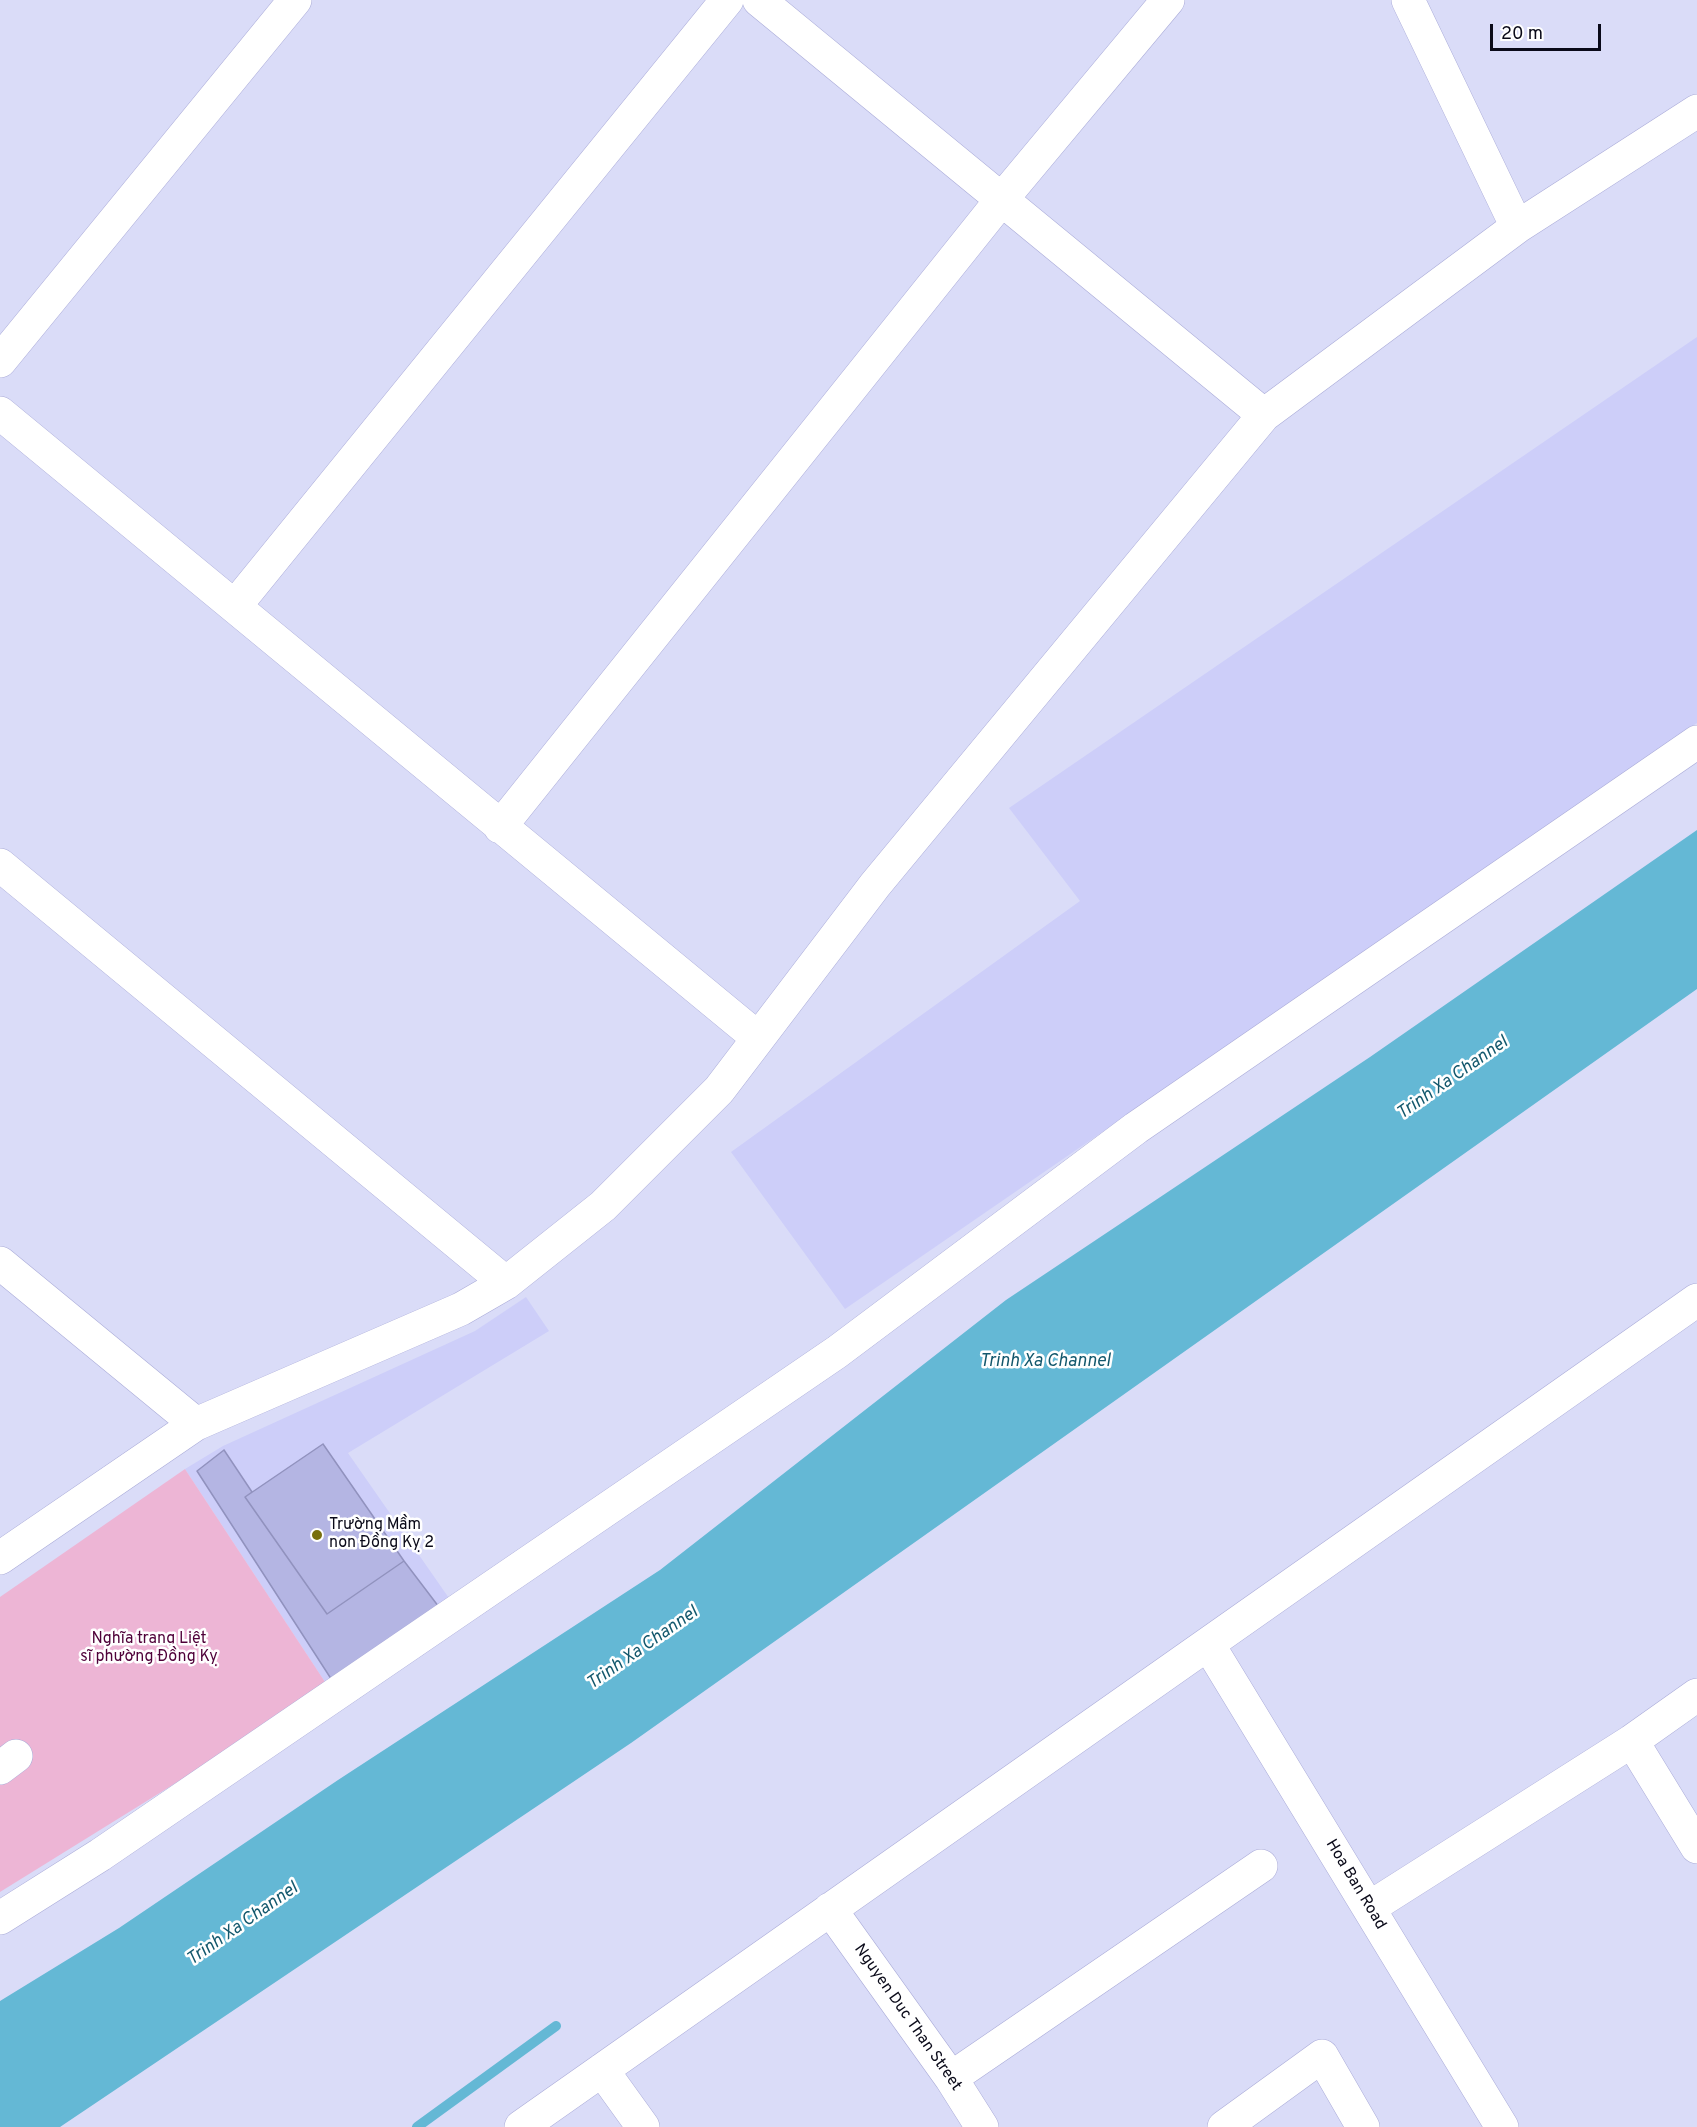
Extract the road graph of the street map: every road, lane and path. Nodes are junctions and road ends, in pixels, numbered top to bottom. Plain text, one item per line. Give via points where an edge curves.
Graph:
1 (295, 0) edge
2 (727, 0) edge
3 (759, 0) edge
4 (1168, 0) edge
5 (1408, 0) edge
6 (1697, 111) edge
7 (1002, 199) junction
8 (1517, 227) junction
9 (0, 361) edge
10 (0, 412) edge
11 (1264, 415) junction
12 (235, 606) junction
13 (1697, 742) edge
14 (500, 826) junction
15 (0, 865) edge
16 (758, 1038) junction
17 (0, 1263) edge
18 (506, 1283) junction
19 (1697, 1300) edge
20 (196, 1424) junction
21 (0, 1558) edge
22 (1208, 1644) junction
23 (1697, 1695) edge
24 (1632, 1741) junction
25 (1697, 1847) edge
26 (1261, 1866) dead end
27 (1369, 1908) junction
28 (830, 1909) junction
29 (0, 1918) edge
30 (602, 2070) junction
31 (951, 2078) junction
32 (521, 2127) edge
33 (643, 2127) edge
34 (982, 2127) edge
35 (1224, 2127) edge
36 (1363, 2127) edge
37 (1502, 2127) edge

1 - 9 street
2 - 12 street
3 - 7 street
4 - 7 street
5 - 8 street
6 - 8 street
7 - 11 street
7 - 14 street
8 - 11 street
10 - 12 street
11 - 16 street via 875,885
12 - 14 street
13 - 29 street via 1136,1128 837,1352 100,1855
14 - 16 street
15 - 18 street
16 - 18 street via 719,1090 603,1206
17 - 20 street
18 - 20 street via 461,1309
19 - 22 street
20 - 21 street
22 - 27 street, Hoa Ban Road
22 - 28 street
23 - 24 street
24 - 25 street
24 - 27 street
26 - 31 street
27 - 37 street, Hoa Ban Road
28 - 30 street
28 - 31 street, Nguyen Duc Than Street
30 - 32 street
30 - 33 street
31 - 34 street, Nguyen Duc Than Street
35 - 36 street via 1322,2056

